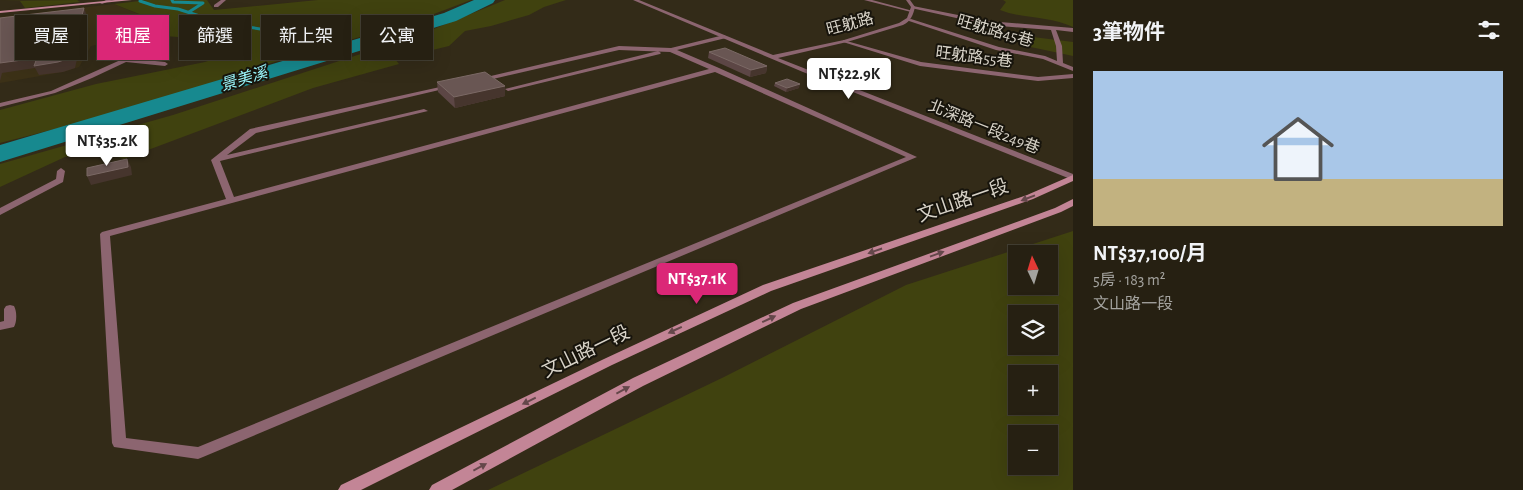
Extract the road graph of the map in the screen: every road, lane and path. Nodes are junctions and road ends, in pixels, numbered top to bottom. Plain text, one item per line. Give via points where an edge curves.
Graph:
1 (110, 0) edge
2 (130, 0) edge
3 (224, 0) edge
4 (635, 0) edge
5 (866, 0) edge
6 (908, 0) edge
7 (102, 3) junction
8 (216, 6) dead end
9 (912, 9) junction
10 (0, 12) edge
11 (909, 20) junction
12 (1054, 29) junction
13 (1073, 30) edge
14 (724, 37) junction
15 (845, 41) junction
16 (671, 50) junction
17 (774, 57) junction
18 (1060, 63) junction
19 (165, 64) dead end
20 (1073, 68) edge
21 (717, 69) junction
22 (1073, 76) edge
23 (475, 81) edge
24 (456, 85) edge
25 (508, 89) dead end
26 (0, 104) edge
27 (424, 111) dead end
28 (215, 160) junction
29 (60, 171) dead end
30 (1073, 178) edge
31 (231, 201) junction
32 (1073, 202) edge
33 (0, 212) edge
34 (10, 309) dead end
35 (0, 326) edge
36 (346, 490) edge
37 (437, 490) edge

1 - 7 street
2 - 7 main road
3 - 8 street
4 - 14 street, 北深路一段249巷
5 - 9 street
6 - 9 street
7 - 10 main road
9 - 11 street
9 - 12 street via 988,23
11 - 15 street, 旺躭路
11 - 18 street, 旺躭路45巷 via 998,49
12 - 13 street
12 - 18 street
14 - 16 street
14 - 17 street, 北深路一段249巷
15 - 17 street, 旺躭路
15 - 22 street, 旺躭路55巷 via 920,64 1038,79
16 - 21 street
16 - 23 street via 619,48
16 - 25 street
17 - 30 street, 北深路一段249巷
18 - 20 street, 旺躭路45巷
19 - 26 street via 125,60 53,92
21 - 31 street
21 - 31 street via 913,157 198,453 119,443 105,234
24 - 28 street via 253,131
27 - 28 street
28 - 31 street
29 - 33 street via 60,180
30 -> 36 main road, 文山路一段 via 1030,197 767,288
37 -> 32 main road via 638,382 797,306
34 - 35 street via 10,324

